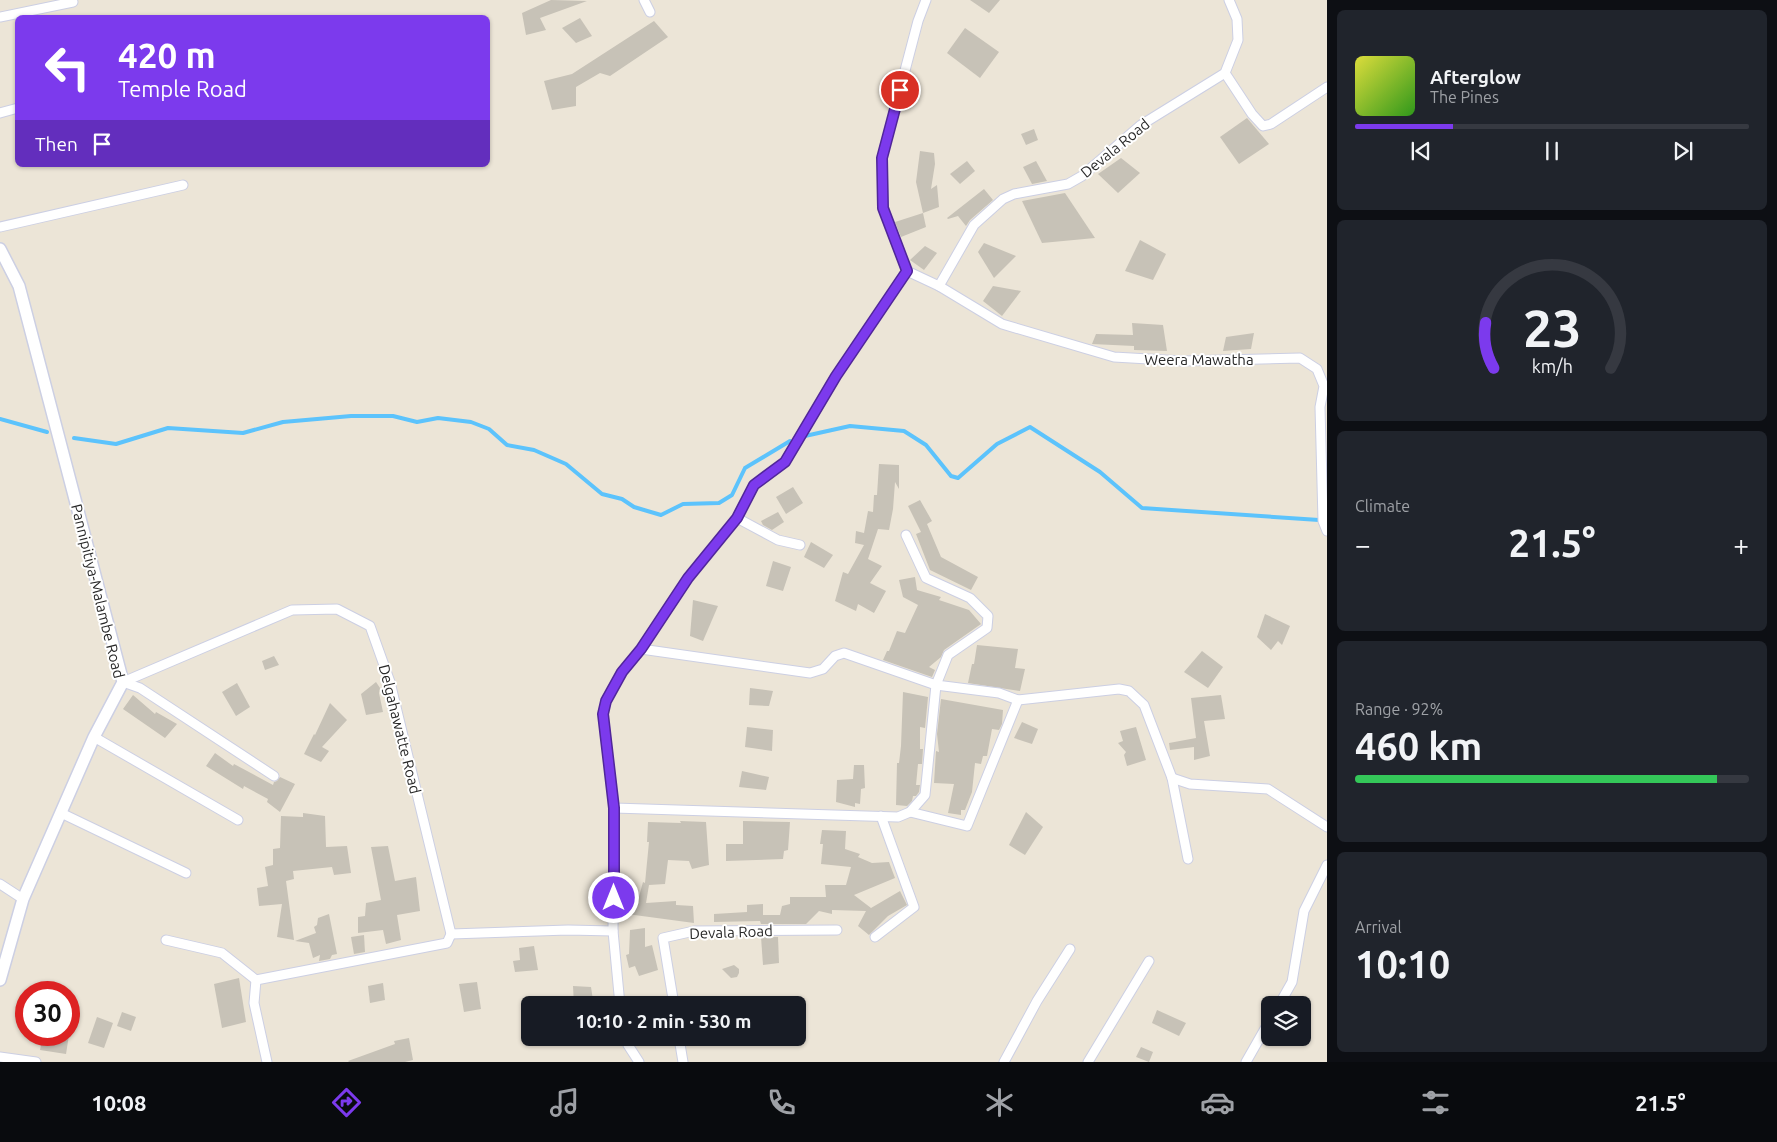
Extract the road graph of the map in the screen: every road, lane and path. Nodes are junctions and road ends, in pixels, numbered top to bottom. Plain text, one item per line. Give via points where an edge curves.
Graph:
1 (644, 0) edge
2 (926, 0) edge
3 (1229, 0) edge
4 (74, 2) dead end
5 (650, 12) dead end
6 (0, 17) edge
7 (1225, 73) junction
8 (1327, 87) edge
9 (15, 109) edge
10 (0, 113) edge
11 (183, 185) dead end
12 (0, 227) edge
13 (0, 249) edge
14 (907, 271) junction
15 (939, 286) junction
16 (737, 518) junction
17 (1327, 531) edge
18 (906, 535) dead end
19 (800, 545) dead end
20 (641, 649) junction
21 (123, 682) junction
22 (936, 685) junction
23 (1018, 700) junction
24 (94, 737) junction
25 (274, 776) dead end
26 (1172, 778) junction
27 (614, 808) junction
28 (910, 812) junction
29 (61, 813) junction
30 (881, 816) junction
31 (238, 820) dead end
32 (1327, 827) edge
33 (1188, 859) dead end
34 (1327, 864) edge
35 (186, 873) dead end
36 (0, 884) edge
37 (23, 899) junction
38 (837, 930) dead end
39 (613, 931) junction
40 (451, 934) junction
41 (875, 937) dead end
42 (166, 940) dead end
43 (1070, 949) dead end
44 (1149, 961) dead end
45 (0, 980) edge
46 (256, 980) junction
47 (619, 996) edge
48 (673, 996) edge
49 (1283, 996) edge
50 (1261, 1036) edge
51 (629, 1046) edge
52 (680, 1046) edge
53 (0, 1057) edge
54 (36, 1062) edge
55 (267, 1062) edge
56 (639, 1062) edge
57 (683, 1062) edge
58 (1004, 1062) edge
59 (1088, 1062) edge
60 (1246, 1062) edge

1 - 5 street
2 - 14 street via 882,158 883,208
3 - 7 street via 1237,19 1238,40
4 - 6 street
7 - 8 street via 1263,126
7 - 15 street, Devala Road via 1141,125 1082,176 1068,184 1014,194 1003,200 974,225
9 - 10 street
11 - 12 street
13 - 21 street, Pannipitiya-Malambe Road via 19,286
14 - 15 street
14 - 16 street via 836,376 785,462 754,485
15 - 17 street, Weera Mawatha via 1002,324 1114,357 1183,361 1300,358 1317,369 1324,386 1320,407 1323,521
16 - 19 street via 778,540
16 - 20 street via 688,578
18 - 22 street via 926,578 970,598 988,616 987,628 948,655
20 - 22 street via 810,673 823,669 835,656 844,653
20 - 27 street via 622,672 606,701 603,714
21 - 24 street, Pannipitiya-Malambe Road
21 - 25 street via 140,688
21 - 40 street, Delgahawatte Road via 292,610 337,609 370,626 390,682
22 - 23 street via 999,692
22 - 28 street via 925,795
23 - 26 street via 1119,689 1129,691 1144,705
23 - 28 street via 967,826
24 - 29 street, Pannipitiya-Malambe Road
24 - 31 street
26 - 32 street via 1190,784 1268,789
26 - 33 street
27 - 30 street
27 - 39 street
28 - 30 street via 898,817
29 - 35 street
29 - 37 street, Pannipitiya-Malambe Road
30 - 41 street via 914,907
34 - 49 street via 1304,911 1292,982
36 - 37 street
37 - 45 street, Pannipitiya-Malambe Road
38 - 48 street, Devala Road via 694,931 663,938
39 - 40 street
39 - 47 street
40 - 46 street via 447,942
42 - 46 street via 222,953
43 - 58 street
44 - 59 street
46 - 55 street via 254,1003
50 - 60 street
51 - 56 street
52 - 57 street
53 - 54 street

